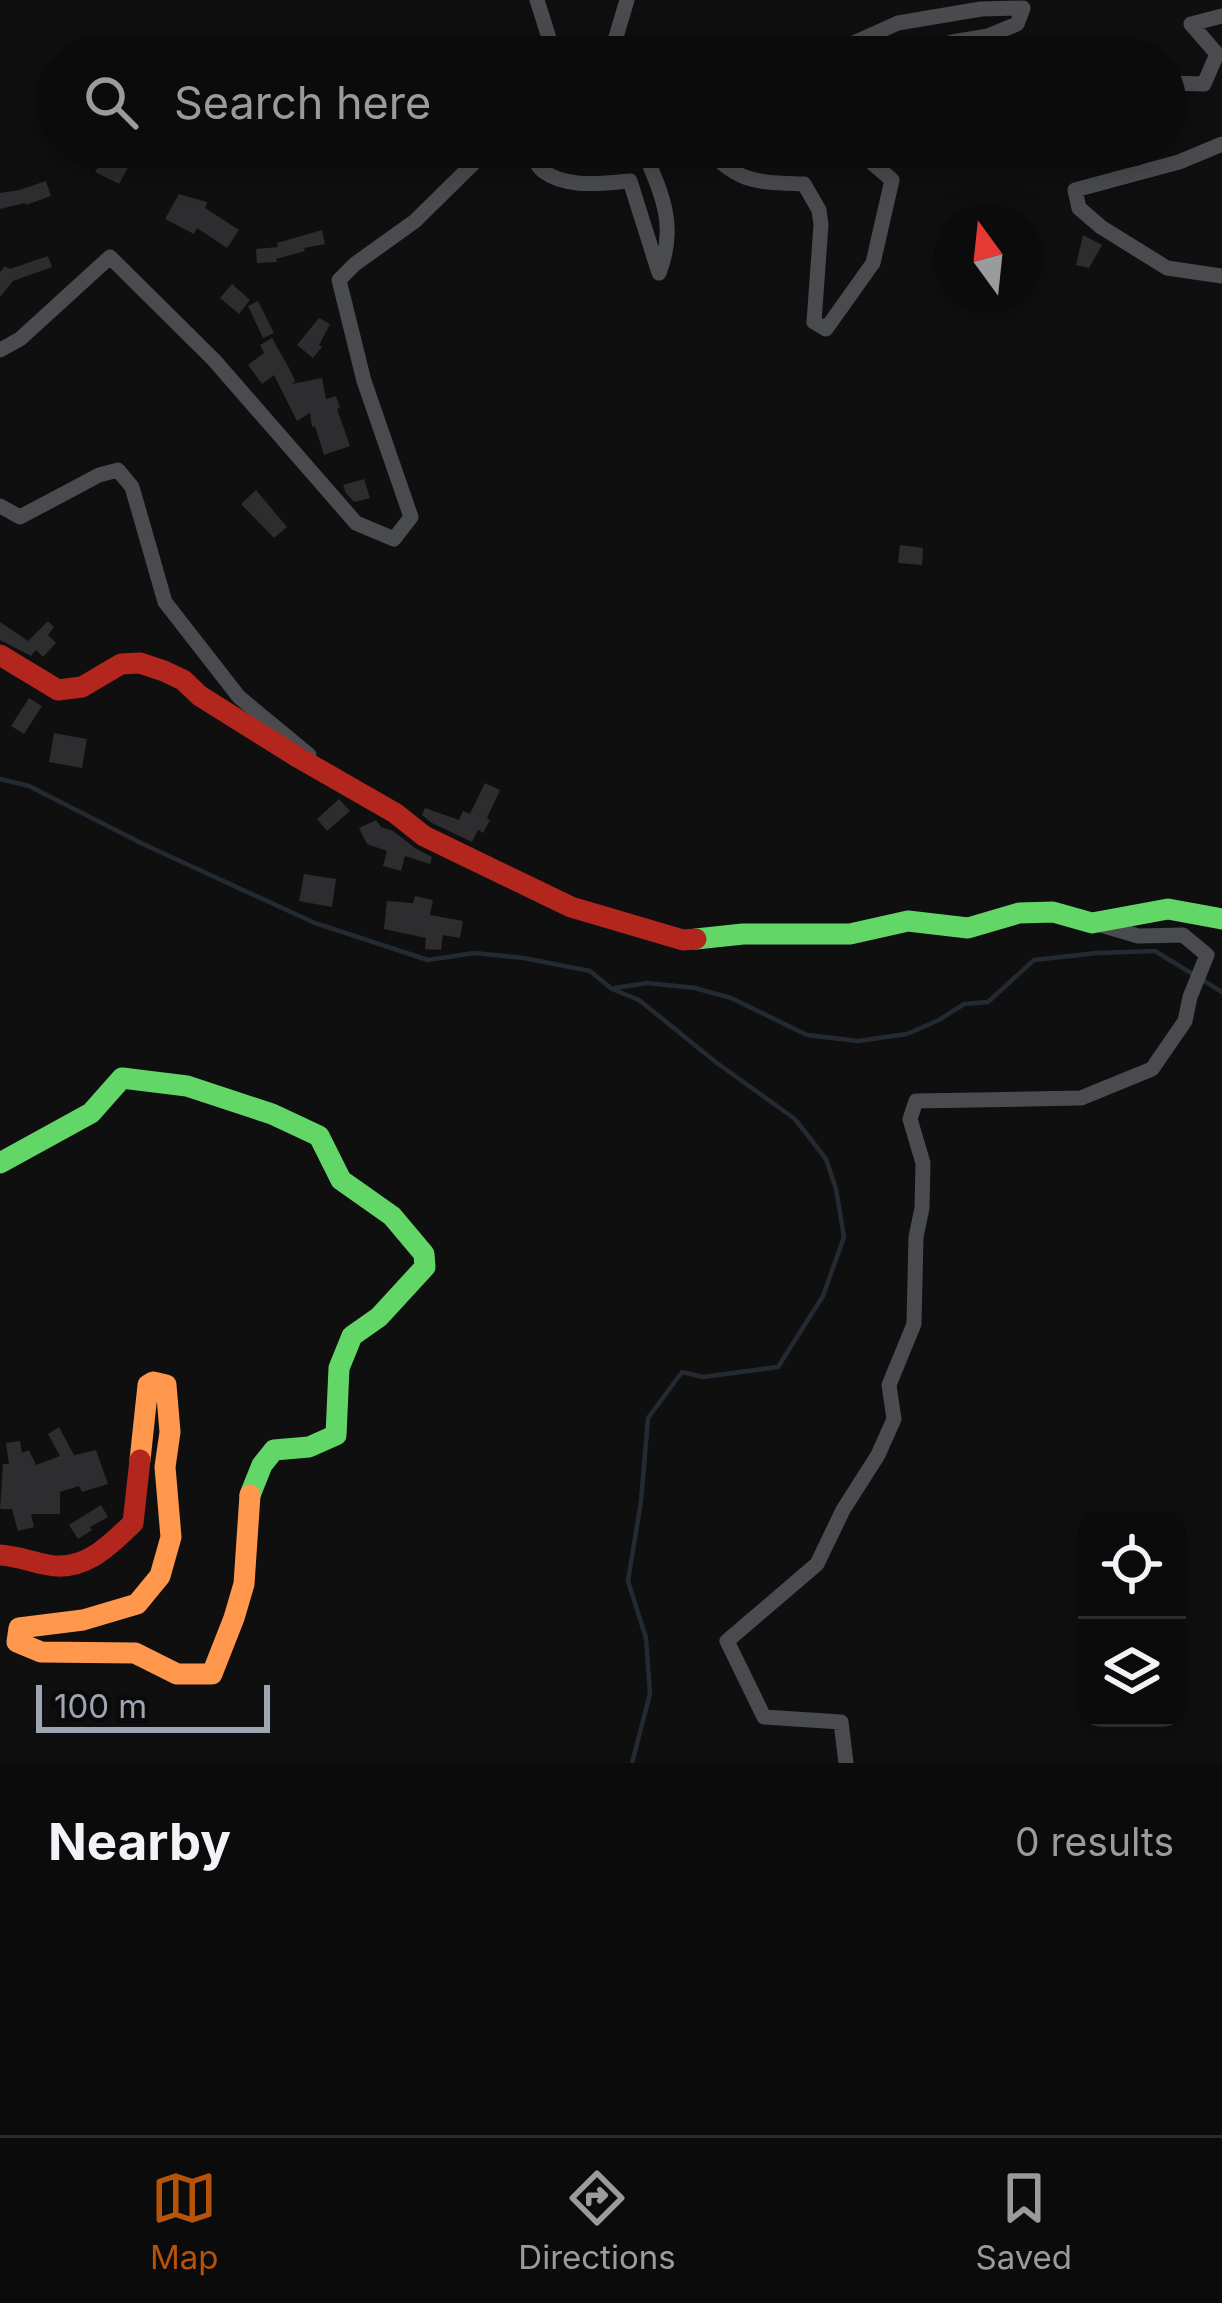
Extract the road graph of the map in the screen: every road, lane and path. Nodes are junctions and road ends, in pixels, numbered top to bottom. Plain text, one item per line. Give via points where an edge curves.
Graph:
1 (537, 0) edge
2 (627, 0) edge
3 (1222, 16) edge
4 (548, 36) edge
5 (616, 36) edge
6 (869, 36) edge
7 (988, 36) edge
8 (1186, 84) edge
9 (1222, 144) edge
10 (1186, 159) edge
11 (469, 168) edge
12 (541, 168) edge
13 (651, 168) edge
14 (727, 168) edge
15 (877, 168) edge
16 (1157, 168) edge
17 (1222, 276) edge
18 (0, 350) edge
19 (0, 506) edge
20 (0, 655) edge
21 (349, 788) junction
22 (1222, 919) edge
23 (1092, 923) junction
24 (0, 1162) edge
25 (0, 1556) edge
26 (846, 1763) edge

1 - 4 street
2 - 5 street
3 - 8 street via 1191,24 1217,54 1204,84
6 - 7 street via 898,23 1023,8 1017,24
9 - 10 street
11 - 18 street via 340,280 411,517 394,539 356,523 214,359 110,257
12 - 13 street via 581,184 630,182 659,273 668,249 666,206
14 - 15 street via 750,182 804,184 821,225 814,322 826,328 873,263 892,181
16 - 17 street via 1075,190 1078,208 1167,268
19 - 21 street via 20,518 118,470 132,487 165,602 239,697
20 - 21 street via 58,690 82,687 121,664 164,671
21 - 23 street via 526,888 683,940 850,934 908,921 968,928 1019,913
22 - 23 street via 1168,909
23 - 26 street via 1184,935 1207,955 1184,1021 1151,1069 1082,1098 916,1101 910,1119 923,1163 922,1208 914,1324 889,1384 894,1420 817,1564 727,1641 764,1717 842,1722
24 - 25 street via 92,1113 122,1078 187,1086 320,1136 341,1180 392,1216 424,1254 425,1267 352,1336 339,1368 336,1435 274,1450 258,1466 244,1583 212,1674 177,1673 135,1653 41,1652 17,1642 19,1628 137,1604 160,1576 170,1537 166,1385 148,1385 133,1523 86,1564 55,1568

